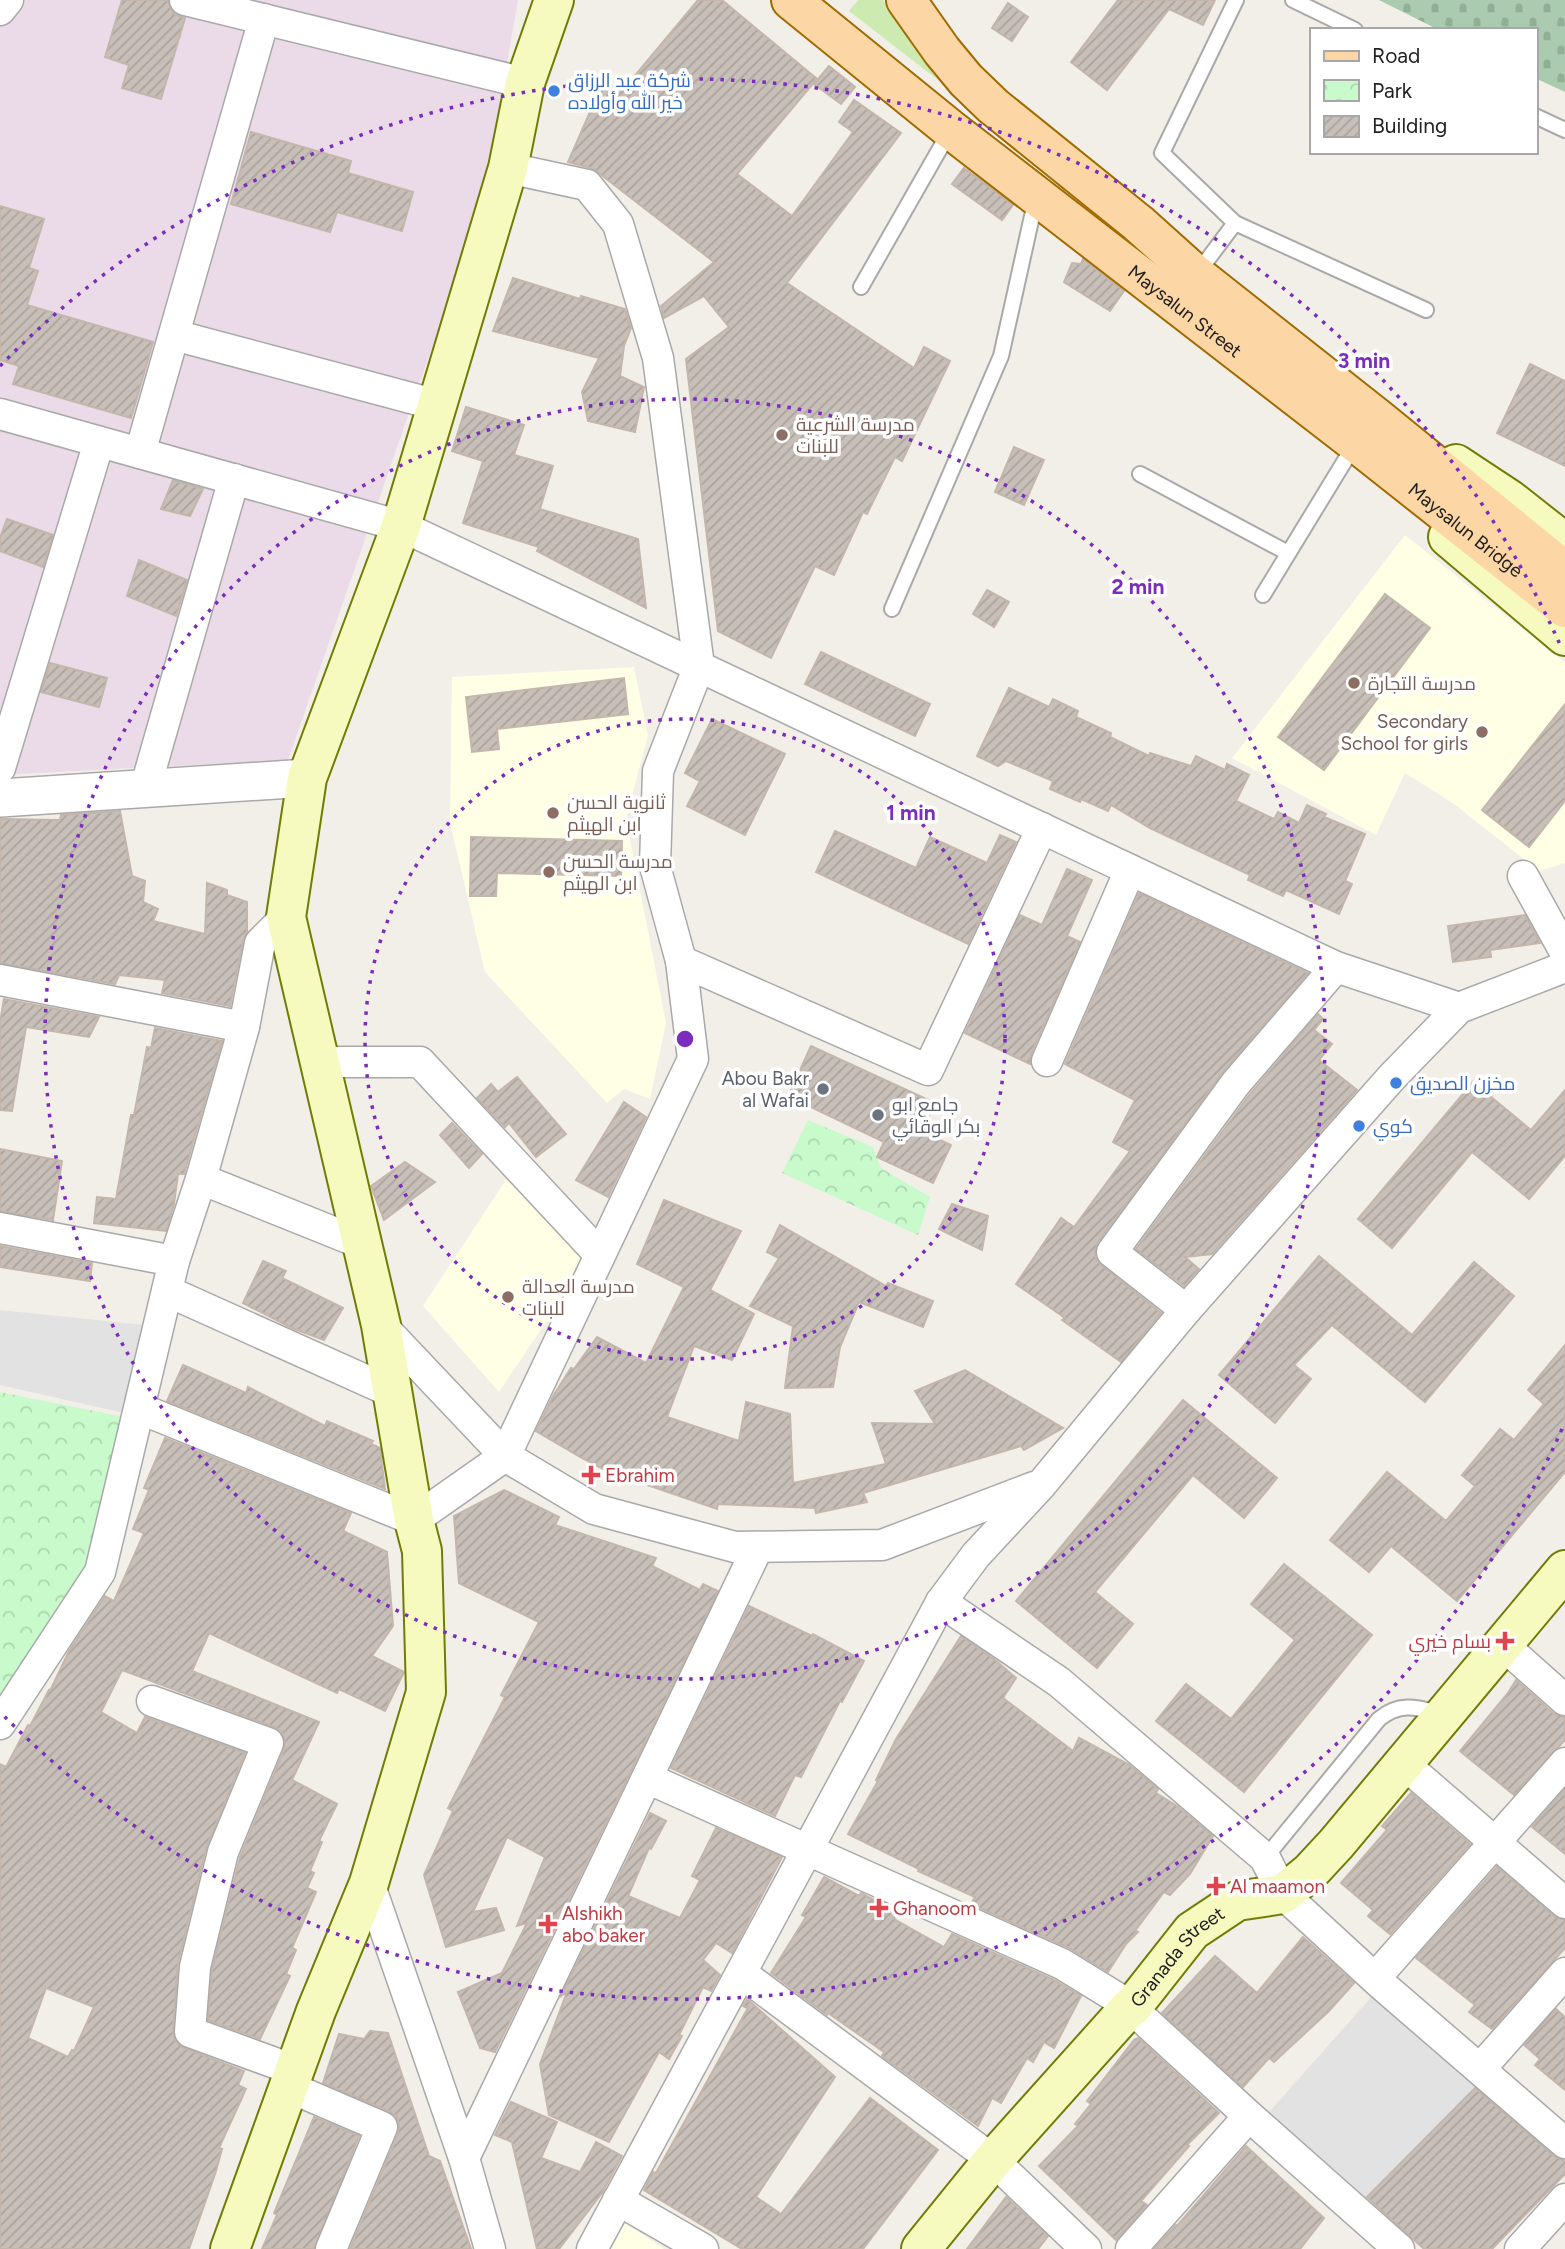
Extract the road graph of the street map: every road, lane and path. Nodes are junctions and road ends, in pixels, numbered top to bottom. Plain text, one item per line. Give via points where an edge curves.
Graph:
1 (8, 0) edge
2 (185, 0) edge
3 (554, 0) edge
4 (906, 0) edge
5 (1236, 0) edge
6 (1293, 0) edge
7 (814, 7) edge
8 (0, 10) edge
9 (264, 19) junction
10 (1351, 28) edge
11 (966, 80) junction
12 (525, 83) junction
13 (1537, 117) edge
14 (942, 122) junction
15 (1565, 130) edge
16 (508, 168) junction
17 (1037, 197) junction
18 (1138, 223) junction
19 (1235, 223) junction
20 (1112, 256) junction
21 (1196, 275) junction
22 (861, 287) dead end
23 (1426, 310) dead end
24 (174, 335) junction
25 (437, 405) junction
26 (0, 414) edge
27 (1366, 437) junction
28 (99, 442) junction
29 (140, 453) junction
30 (1140, 474) dead end
31 (234, 479) junction
32 (401, 526) junction
33 (1565, 543) edge
34 (1288, 554) junction
35 (1565, 571) edge
36 (1263, 595) dead end
37 (1565, 608) edge
38 (892, 609) dead end
39 (1565, 636) edge
40 (699, 666) junction
41 (0, 768) edge
42 (307, 778) junction
43 (145, 789) junction
44 (0, 798) edge
45 (1042, 828) junction
46 (1130, 870) junction
47 (1523, 876) dead end
48 (286, 917) junction
49 (1565, 952) edge
50 (681, 961) junction
51 (1336, 967) junction
52 (1565, 967) edge
53 (0, 980) edge
54 (1459, 1008) junction
55 (244, 1027) junction
56 (1047, 1061) dead end
57 (320, 1062) junction
58 (201, 1179) junction
59 (0, 1228) edge
60 (362, 1244) junction
61 (600, 1255) junction
62 (174, 1261) junction
63 (167, 1291) junction
64 (1186, 1310) junction
65 (381, 1325) junction
66 (394, 1394) junction
67 (141, 1409) junction
68 (505, 1456) junction
69 (1041, 1485) junction
70 (414, 1520) junction
71 (758, 1547) junction
72 (1565, 1570) edge
73 (941, 1602) junction
74 (1503, 1644) junction
75 (1565, 1700) edge
76 (152, 1701) dead end
77 (1444, 1714) junction
78 (0, 1724) edge
79 (1403, 1763) junction
80 (1565, 1763) edge
81 (647, 1778) junction
82 (1496, 1843) junction
83 (808, 1849) junction
84 (1265, 1858) junction
85 (369, 1883) junction
86 (1283, 1894) junction
87 (1565, 1903) edge
88 (741, 1973) junction
89 (1565, 1973) edge
90 (1375, 1978) junction
91 (1131, 2007) junction
92 (1480, 2069) junction
93 (292, 2078) junction
94 (1249, 2116) junction
95 (1565, 2143) edge
96 (464, 2158) junction
97 (993, 2160) junction
98 (1565, 2199) edge
99 (618, 2200) junction
100 (230, 2249) edge
101 (331, 2249) edge
102 (490, 2249) edge
103 (592, 2249) edge
104 (703, 2249) edge
105 (921, 2249) edge
106 (1086, 2249) edge
107 (1131, 2249) edge
108 (1399, 2249) edge
109 (1520, 2249) edge

1 - 8 street
2 - 9 street
3 - 12 main road
4 - 11 main road, Maysalun Street
5 - 19 lane via 1162,153
6 - 10 lane
7 - 14 main road, Maysalun Street
9 - 12 street
9 - 24 street
11 - 14 main road
11 - 18 main road, Maysalun Street
12 - 16 main road
13 - 15 lane
14 - 17 main road, Maysalun Street
14 - 22 lane
16 - 25 main road
16 - 40 street via 587,185 618,224 658,359
17 - 20 main road, Maysalun Street
17 - 38 lane via 1000,356
18 - 20 main road
18 - 21 main road, Maysalun Street
19 - 21 lane
19 - 23 lane
20 - 27 main road, Maysalun Street
21 - 27 main road, Maysalun Street
24 - 25 street
24 - 29 street
25 - 32 main road
26 - 28 street
27 - 33 main road, Maysalun Street via 1443,456
27 - 34 lane
27 - 35 main road, Maysalun Bridge
27 - 37 main road, Maysalun Bridge
27 - 39 main road, Maysalun Street via 1402,494
28 - 29 street
28 - 41 street
29 - 31 street
30 - 34 lane
31 - 32 street
31 - 43 street
32 - 40 street
32 - 42 main road
34 - 36 lane
40 - 45 street
40 - 50 street via 657,771 655,866
42 - 43 street
42 - 48 main road
43 - 44 street
45 - 46 street
45 - 50 street via 928,1070
46 - 51 street
46 - 56 street
47 - 49 street
48 - 55 street via 260,943
48 - 57 main road
50 - 61 street via 693,1059
51 - 54 street
51 - 64 street via 1236,1083 1112,1252
52 - 54 street
53 - 55 street
54 - 64 street
55 - 58 street
57 - 60 main road
57 - 61 street via 420,1062
58 - 60 street
58 - 62 street
59 - 62 street
60 - 65 main road
61 - 68 street
62 - 63 street
63 - 66 street
63 - 67 street
64 - 69 street
65 - 66 main road
65 - 68 street
66 - 70 main road
67 - 70 street
67 - 78 street via 100,1572
68 - 70 street
68 - 71 street via 594,1508 735,1547
69 - 71 street via 882,1545
69 - 73 street via 976,1555
70 - 85 main road via 422,1551 426,1692
71 - 81 street
72 - 74 main road
73 - 83 street
73 - 84 street via 1059,1682
74 - 75 street
74 - 77 main road
76 - 93 street via 268,1743 223,1852 195,1967 190,2032
77 - 79 main road
77 - 84 lane via 1409,1705 1378,1719
79 - 82 street
79 - 86 main road via 1336,1844
80 - 82 street
81 - 83 street
81 - 96 street
82 - 87 street
82 - 90 street
83 - 88 street
83 - 91 street via 1062,1964
84 - 86 street
85 - 93 main road
85 - 96 street
86 - 90 street
86 - 91 main road, Granada Street via 1237,1901 1192,1931
88 - 97 street
88 - 99 street
89 - 92 street
90 - 92 street
91 - 94 street
91 - 97 main road, Granada Street
92 - 95 street
93 - 100 main road
93 - 101 street via 382,2127
94 - 107 street
94 - 108 street
96 - 102 street
97 - 105 main road, Granada Street
97 - 106 street
98 - 109 street
99 - 103 street
99 - 104 street

